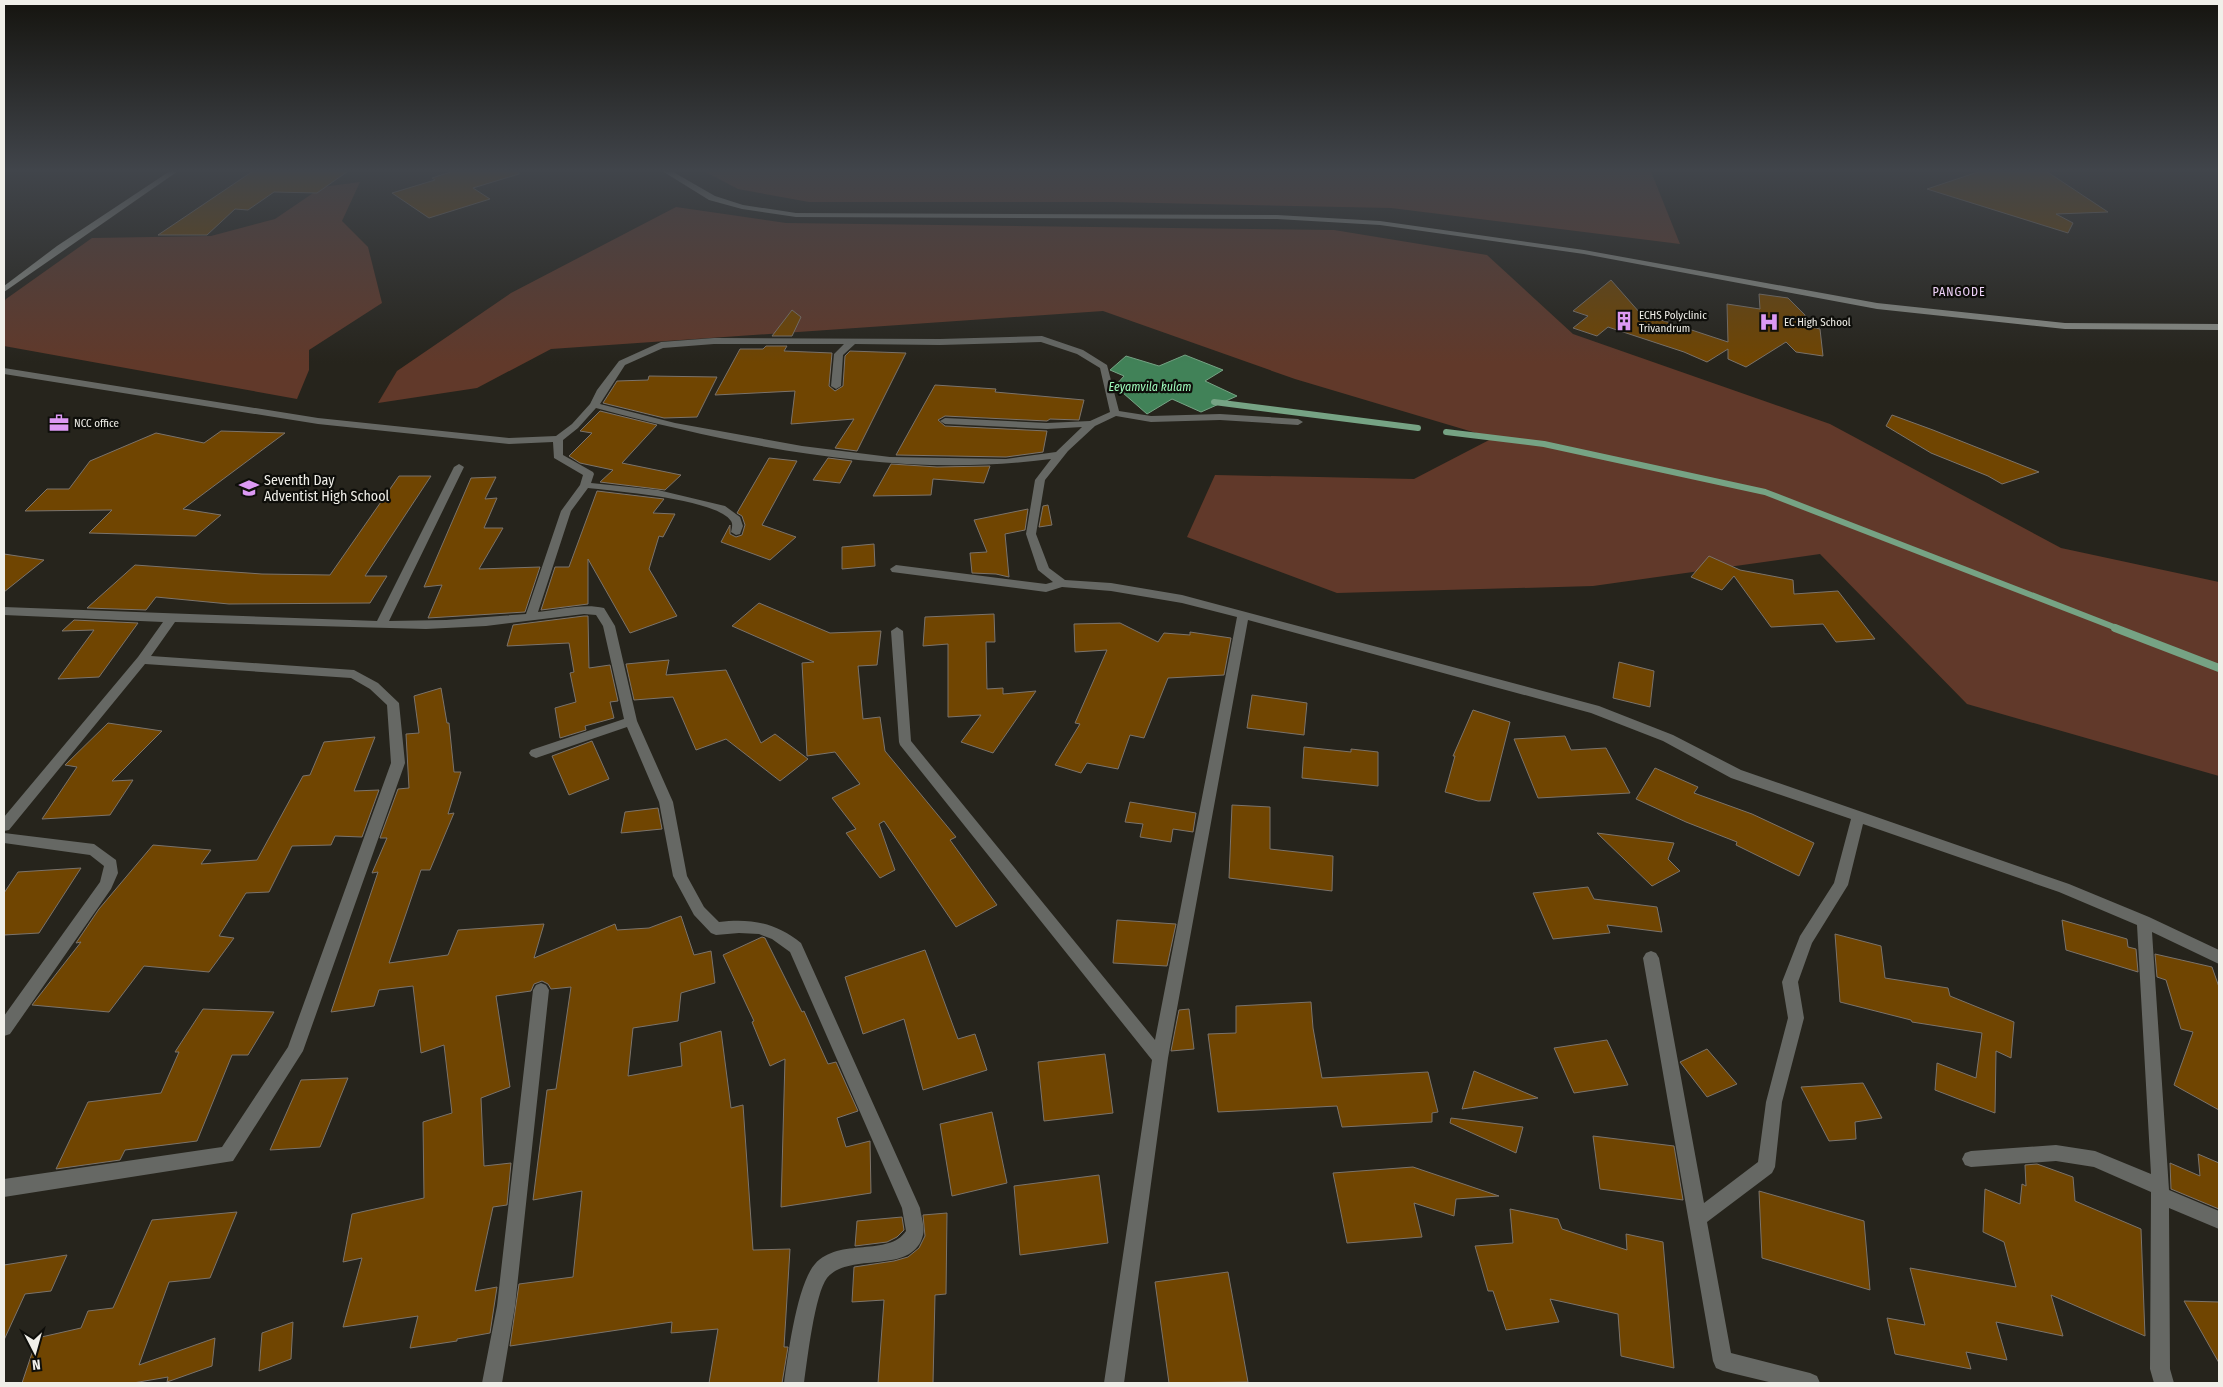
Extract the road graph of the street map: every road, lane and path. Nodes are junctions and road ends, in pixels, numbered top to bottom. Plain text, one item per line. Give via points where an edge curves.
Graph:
1 (81, 234) edge
2 (1455, 234) edge
3 (4, 290) edge
4 (2219, 326) edge
5 (853, 341) junction
6 (4, 371) edge
7 (836, 386) dead end
8 (594, 405) junction
9 (1115, 413) junction
10 (945, 420) dead end
11 (1298, 422) dead end
12 (1092, 424) junction
13 (558, 439) junction
14 (1060, 455) junction
15 (459, 467) dead end
16 (585, 486) junction
17 (736, 532) dead end
18 (896, 569) dead end
19 (1062, 583) junction
20 (4, 611) edge
21 (1243, 614) junction
22 (531, 615) junction
23 (172, 618) junction
24 (381, 625) junction
25 (897, 631) dead end
26 (142, 660) junction
27 (631, 721) junction
28 (536, 753) dead end
29 (1858, 817) junction
30 (4, 826) edge
31 (4, 838) edge
32 (2144, 922) junction
33 (2219, 957) edge
34 (1651, 958) dead end
35 (541, 990) dead end
36 (4, 1030) edge
37 (1160, 1058) junction
38 (1971, 1159) dead end
39 (4, 1188) edge
40 (2160, 1191) junction
41 (1698, 1218) junction
42 (2219, 1220) edge
43 (492, 1383) edge
44 (794, 1383) edge
45 (1114, 1383) edge
46 (1810, 1383) edge
47 (2164, 1383) edge

1 - 3 main road
2 - 4 main road via 1584,252 1877,306 2065,326
5 - 7 street via 839,354
5 - 8 street via 714,341 661,345 622,362
5 - 9 street via 1042,339 1080,352 1104,367
6 - 13 street via 318,421 509,441
8 - 13 street
8 - 14 street via 684,427 890,460 1006,462
9 - 11 street via 1151,419 1220,417
9 - 12 street
10 - 12 street via 1046,426
12 - 14 street
13 - 16 street via 558,456 589,474
14 - 19 street via 1040,480 1031,534 1044,570
15 - 24 street
16 - 17 street via 658,493 720,508 736,519
16 - 22 street via 566,511
18 - 19 street via 1046,588
19 - 21 street via 1111,587 1182,599
20 - 23 street
21 - 29 street via 1594,709 1668,738 1736,774
21 - 37 street
22 - 24 street via 479,622
22 - 27 street via 600,611 612,635
23 - 24 street
23 - 26 street
25 - 37 street via 905,742
26 - 30 street
26 - 39 street via 354,674 374,686 393,704 398,763 295,1051 227,1155
27 - 28 street
27 - 44 street via 666,802 680,876 699,911 716,929 765,928 781,935 796,948 911,1208 915,1233 906,1245 885,1252 836,1258 820,1272 810,1301
29 - 32 street via 2064,888
29 - 41 street via 1841,885 1805,941 1790,982 1796,1018 1774,1102 1766,1167
31 - 36 street via 94,850 112,864 106,885
32 - 33 street
32 - 40 street
34 - 41 street
35 - 43 street via 506,1306
37 - 45 street
38 - 40 street via 2056,1153 2095,1159
40 - 42 street
40 - 47 street via 2160,1369
41 - 46 street via 1723,1362

